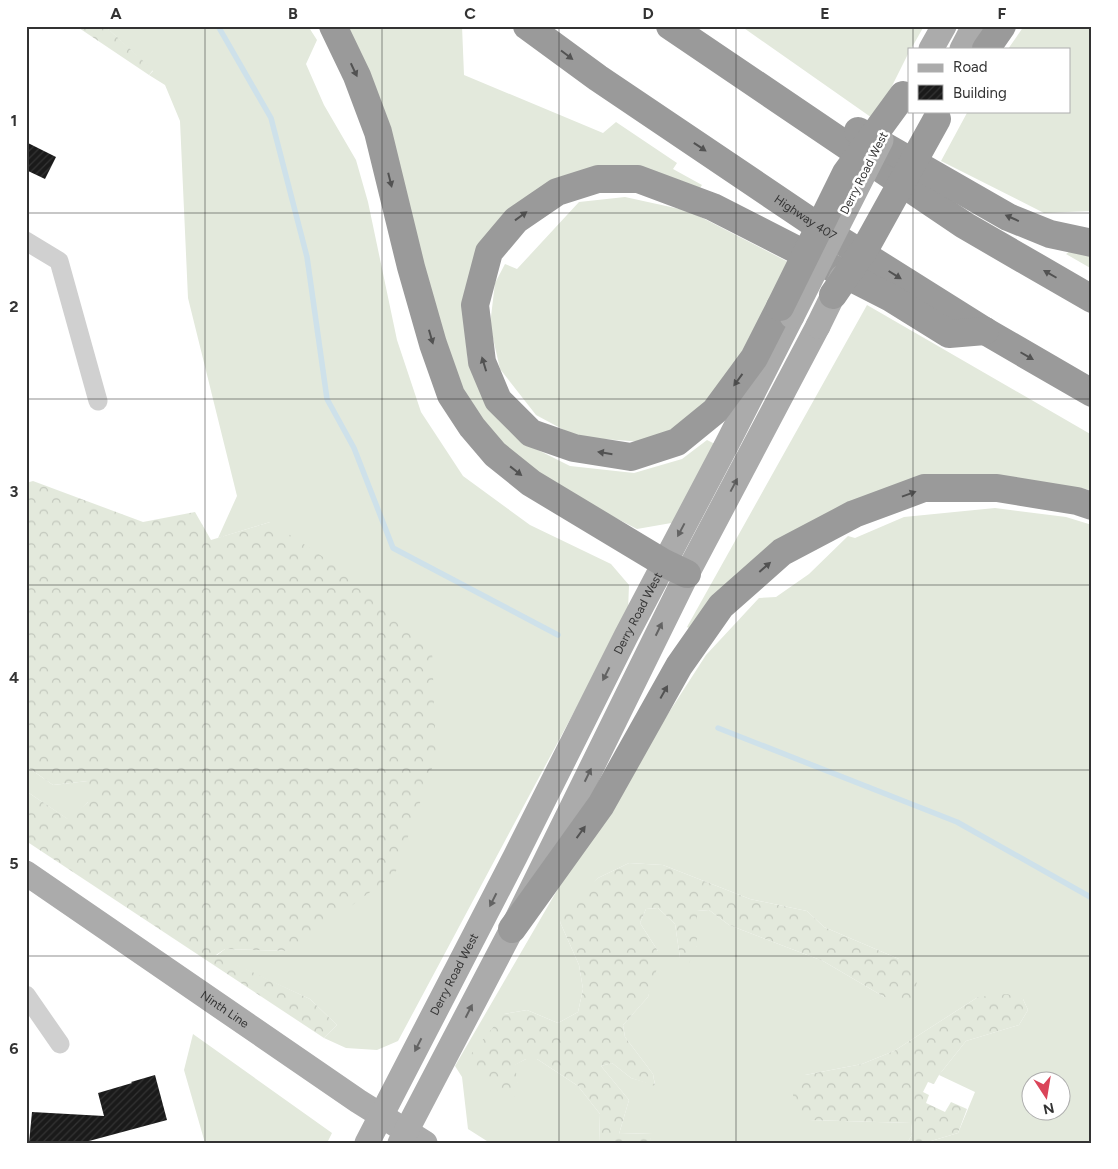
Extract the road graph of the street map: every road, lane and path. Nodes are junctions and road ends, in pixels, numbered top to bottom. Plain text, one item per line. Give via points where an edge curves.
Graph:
1 (333, 26) edge
2 (528, 26) edge
3 (672, 26) edge
4 (944, 26) edge
5 (974, 26) edge
6 (1002, 26) edge
7 (931, 48) edge
8 (963, 48) edge
9 (987, 48) edge
10 (906, 90) edge
11 (933, 113) edge
12 (26, 241) edge
13 (1092, 243) edge
14 (833, 296) joint
15 (1092, 299) edge
16 (786, 312) junction
17 (985, 331) junction
18 (1092, 393) edge
19 (98, 401) dead end
20 (1092, 506) edge
21 (675, 568) junction
22 (26, 873) edge
23 (512, 928) junction
24 (26, 995) edge
25 (60, 1044) dead end
26 (381, 1116) junction
27 (410, 1139) edge
28 (367, 1143) edge

1 -> 21 highway via 357,76 378,132 411,267 451,395 495,454 531,483
2 -> 17 highway, Highway 407 via 598,78 816,225
13 -> 3 highway via 1050,234 1008,217
15 -> 3 highway via 964,224
4 - 7 main road
5 - 8 main road
6 - 9 highway
10 - 16 highway, bridge via 846,173
11 - 14 highway, bridge via 866,247
12 - 19 street via 59,261
21 -> 14 main road, Derry Road West, bridge
16 -> 17 highway via 715,411 677,442 631,457 574,448 532,433 505,407 498,400 482,362 475,305 489,252 516,220 557,192 598,180 638,179 713,206 891,298 950,334
16 -> 21 main road, Derry Road West
17 -> 18 highway, Highway 407
23 -> 20 highway via 601,805 678,666 721,606 782,552 854,514 924,488 997,488
23 -> 21 main road, Derry Road West
21 -> 26 main road, Derry Road West via 626,636
22 - 26 main road, Ninth Line
27 -> 23 main road, Derry Road West
24 - 25 street
26 - 27 main road, Ninth Line
26 - 28 main road, Derry Road West

